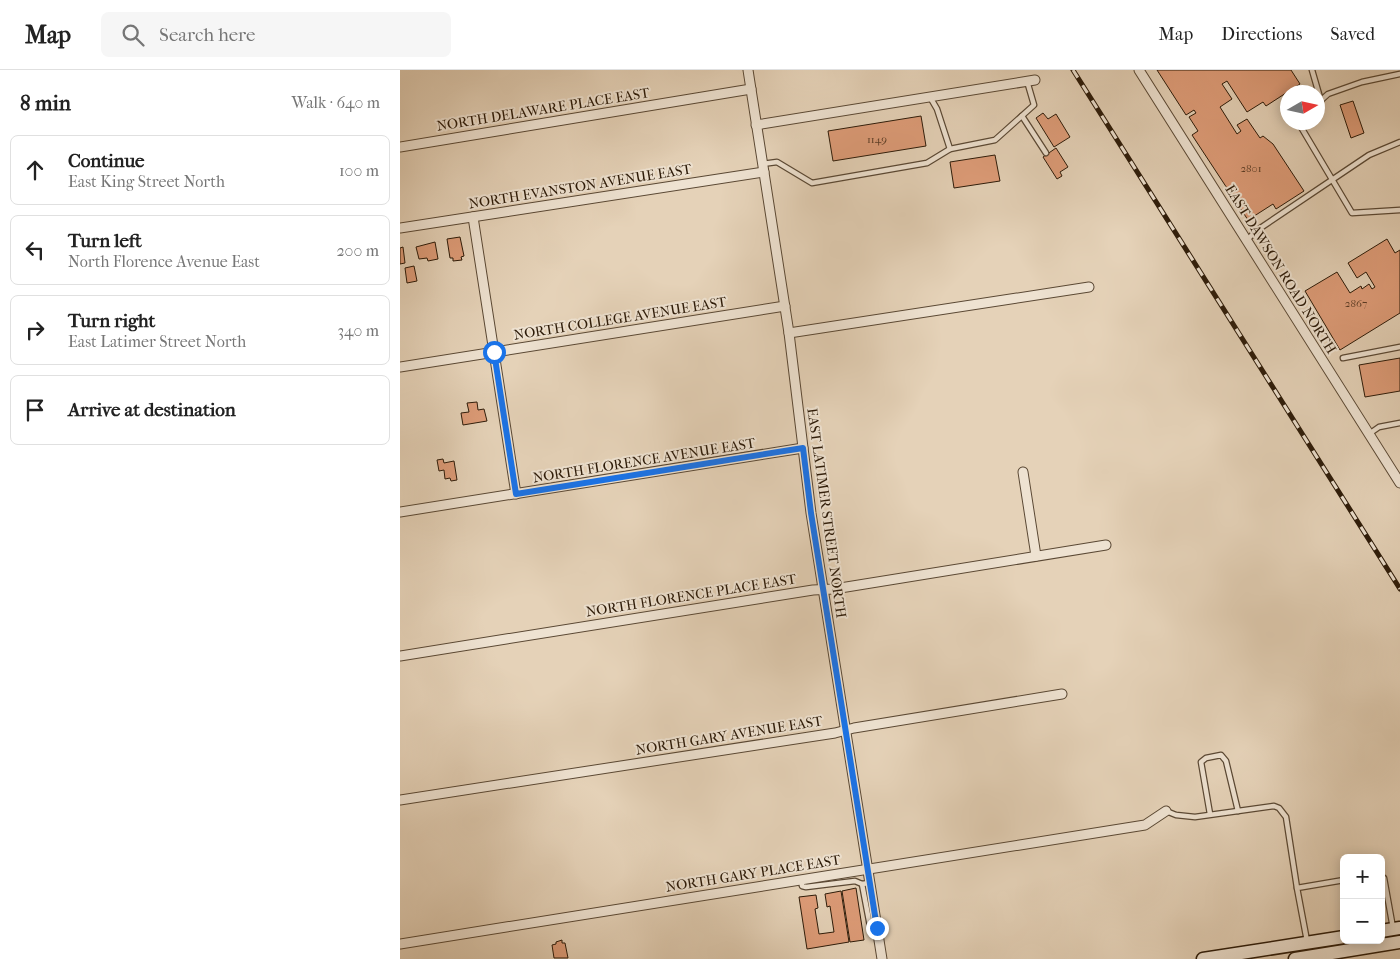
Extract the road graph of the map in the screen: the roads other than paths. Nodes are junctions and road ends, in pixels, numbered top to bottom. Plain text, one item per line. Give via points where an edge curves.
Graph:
1 (748, 70) edge
2 (1140, 70) edge
3 (1312, 70) edge
4 (1400, 74) edge
5 (1031, 81) joint
6 (1315, 85) edge
7 (751, 89) junction
8 (930, 96) junction
9 (1325, 97) edge
10 (1022, 116) junction
11 (756, 125) junction
12 (1303, 130) edge
13 (1400, 142) edge
14 (400, 147) edge
15 (950, 149) junction
16 (1046, 153) dead end
17 (763, 168) junction
18 (1333, 180) junction
19 (1400, 210) edge
20 (473, 216) junction
21 (400, 228) edge
22 (1246, 240) junction
23 (1089, 288) dead end
24 (785, 306) junction
25 (789, 333) junction
26 (1400, 347) edge
27 (494, 352) junction
28 (1343, 358) dead end
29 (400, 366) edge
30 (1400, 423) edge
31 (1369, 434) junction
32 (803, 448) junction
33 (1023, 472) dead end
34 (1400, 483) edge
35 (516, 494) junction
36 (400, 512) edge
37 (1106, 545) dead end
38 (1036, 556) junction
39 (823, 589) junction
40 (400, 656) edge
41 (1062, 694) dead end
42 (845, 730) junction
43 (400, 800) edge
44 (1238, 810) junction
45 (1166, 811) joint
46 (1210, 814) junction
47 (867, 869) junction
48 (801, 880) junction
49 (1340, 881) edge
50 (1385, 882) edge
51 (866, 883) junction
52 (1297, 888) junction
53 (1391, 929) edge
54 (1340, 938) edge
55 (1400, 942) edge
56 (1307, 943) junction
57 (400, 944) edge
58 (1310, 957) junction
59 (1328, 957) edge
60 (882, 959) edge
61 (1203, 959) edge
62 (1295, 959) edge

1 - 7 street, EAST LATIMER STREET NORTH
2 - 22 street, EAST DAWSON ROAD NORTH
3 - 6 lane
4 - 9 lane via 1362,82
5 - 8 street
5 - 10 lane via 1034,105
7 - 11 street, EAST LATIMER STREET NORTH
7 - 14 street, NORTH DELAWARE PLACE EAST
8 - 11 street
8 - 15 lane
10 - 15 lane via 995,140
10 - 16 lane
11 - 17 street, EAST LATIMER STREET NORTH
12 - 18 lane
13 - 18 lane via 1369,155
15 - 17 lane via 928,163 812,183 777,162
17 - 20 street, NORTH EVANSTON AVENUE EAST
17 - 24 street, EAST LATIMER STREET NORTH
18 - 19 lane via 1352,213
18 - 22 lane
20 - 21 street, NORTH EVANSTON AVENUE EAST
20 - 27 street
22 - 31 street, EAST DAWSON ROAD NORTH
23 - 25 street
24 - 25 street, EAST LATIMER STREET NORTH
24 - 27 street, NORTH COLLEGE AVENUE EAST
25 - 32 street, EAST LATIMER STREET NORTH
26 - 28 lane
27 - 29 street, NORTH COLLEGE AVENUE EAST
27 - 35 street
30 - 31 lane via 1379,427
31 - 34 street, EAST DAWSON ROAD NORTH
32 - 35 street, NORTH FLORENCE AVENUE EAST
32 - 39 street, EAST LATIMER STREET NORTH
33 - 38 street
35 - 36 street, NORTH FLORENCE AVENUE EAST
37 - 38 street, NORTH FLORENCE PLACE EAST
38 - 39 street, NORTH FLORENCE PLACE EAST
39 - 40 street, NORTH FLORENCE PLACE EAST
39 - 42 street, EAST LATIMER STREET NORTH
41 - 42 street, NORTH GARY AVENUE EAST
42 - 43 street, NORTH GARY AVENUE EAST
42 - 47 street, EAST LATIMER STREET NORTH
44 - 46 lane
44 - 46 lane via 1226,761 1221,756 1206,758 1200,762
44 - 52 lane via 1274,806 1284,814
45 - 46 lane via 1195,817
45 - 47 street, NORTH GARY PLACE EAST via 1145,825
47 - 48 street, NORTH GARY PLACE EAST
47 - 51 street, EAST LATIMER STREET NORTH
48 - 51 lane via 802,886 806,887 855,881
48 - 57 street, NORTH GARY PLACE EAST
49 - 52 lane
50 - 53 lane
51 - 60 street, EAST LATIMER STREET NORTH
52 - 56 lane
54 - 56 main road
55 - 59 main road
56 - 58 main road
56 - 61 main road
58 - 59 main road
58 - 62 main road

